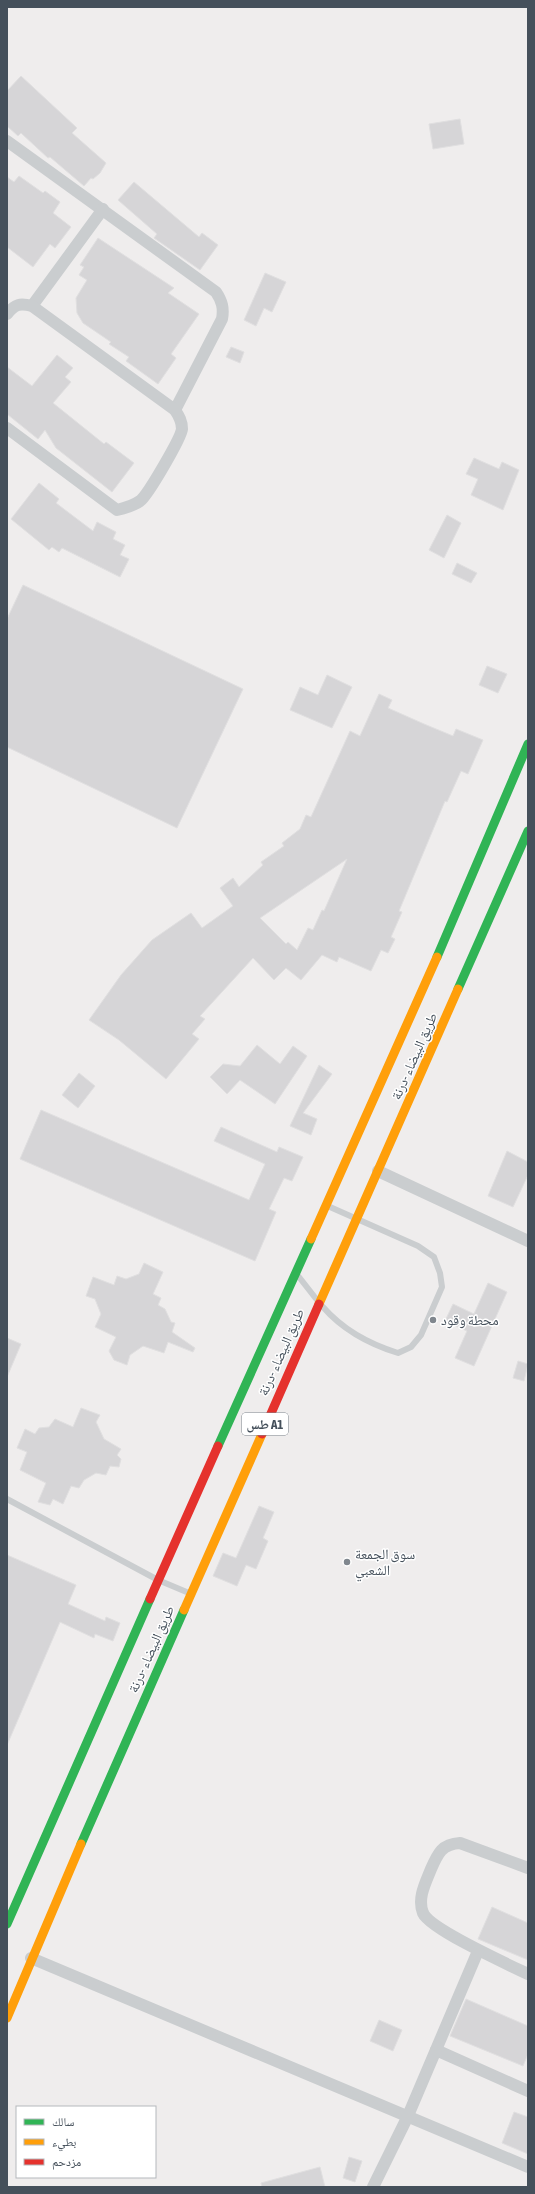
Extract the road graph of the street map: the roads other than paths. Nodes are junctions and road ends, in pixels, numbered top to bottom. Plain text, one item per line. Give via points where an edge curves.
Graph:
1 (7, 141) edge
2 (103, 209) junction
3 (32, 306) junction
4 (7, 314) edge
5 (175, 410) junction
6 (7, 428) edge
7 (528, 744) edge
8 (528, 831) edge
9 (378, 1171) junction
10 (327, 1206) junction
11 (357, 1218) junction
12 (528, 1241) edge
13 (297, 1275) junction
14 (319, 1302) junction
15 (7, 1499) edge
16 (158, 1580) junction
17 (190, 1594) junction
18 (528, 1868) edge
19 (7, 1924) edge
20 (478, 1951) junction
21 (32, 1958) junction
22 (528, 1974) edge
23 (7, 2018) edge
24 (436, 2050) junction
25 (528, 2091) edge
26 (407, 2118) junction
27 (528, 2167) edge
28 (373, 2187) edge

1 - 2 street
2 - 3 street
2 - 5 street via 216,292 222,300 222,319
3 - 4 street via 13,306
3 - 5 street
5 - 6 street via 181,419 182,430 176,446 142,500 130,507 117,510
7 - 10 highway, طريق البيضاء -درنة / طس A1 via 408,1026
8 - 9 highway, طريق البيضاء -درنة / طس A1
9 - 11 highway, طريق البيضاء -درنة / طس A1
9 - 12 street
10 - 11 lane
10 - 13 highway, طريق البيضاء -درنة / طس A1
11 - 14 highway, طريق البيضاء -درنة / طس A1
11 - 14 lane via 418,1246 434,1257 442,1287 427,1322 411,1347 398,1353 380,1348 346,1330
13 - 14 lane
13 - 16 highway, طريق البيضاء -درنة / طس A1
14 - 17 highway, طريق البيضاء -درنة / طس A1
15 - 16 lane
16 - 17 lane
16 - 19 highway, طريق البيضاء -درنة / طس A1
17 - 21 highway, طريق البيضاء -درنة / طس A1
18 - 20 street via 460,1843 444,1847 437,1855 422,1893 423,1914 431,1922
20 - 22 street
20 - 24 street
21 - 23 highway, طريق البيضاء -درنة / طس A1
21 - 26 street
24 - 25 street
24 - 26 street
26 - 27 street
26 - 28 street

